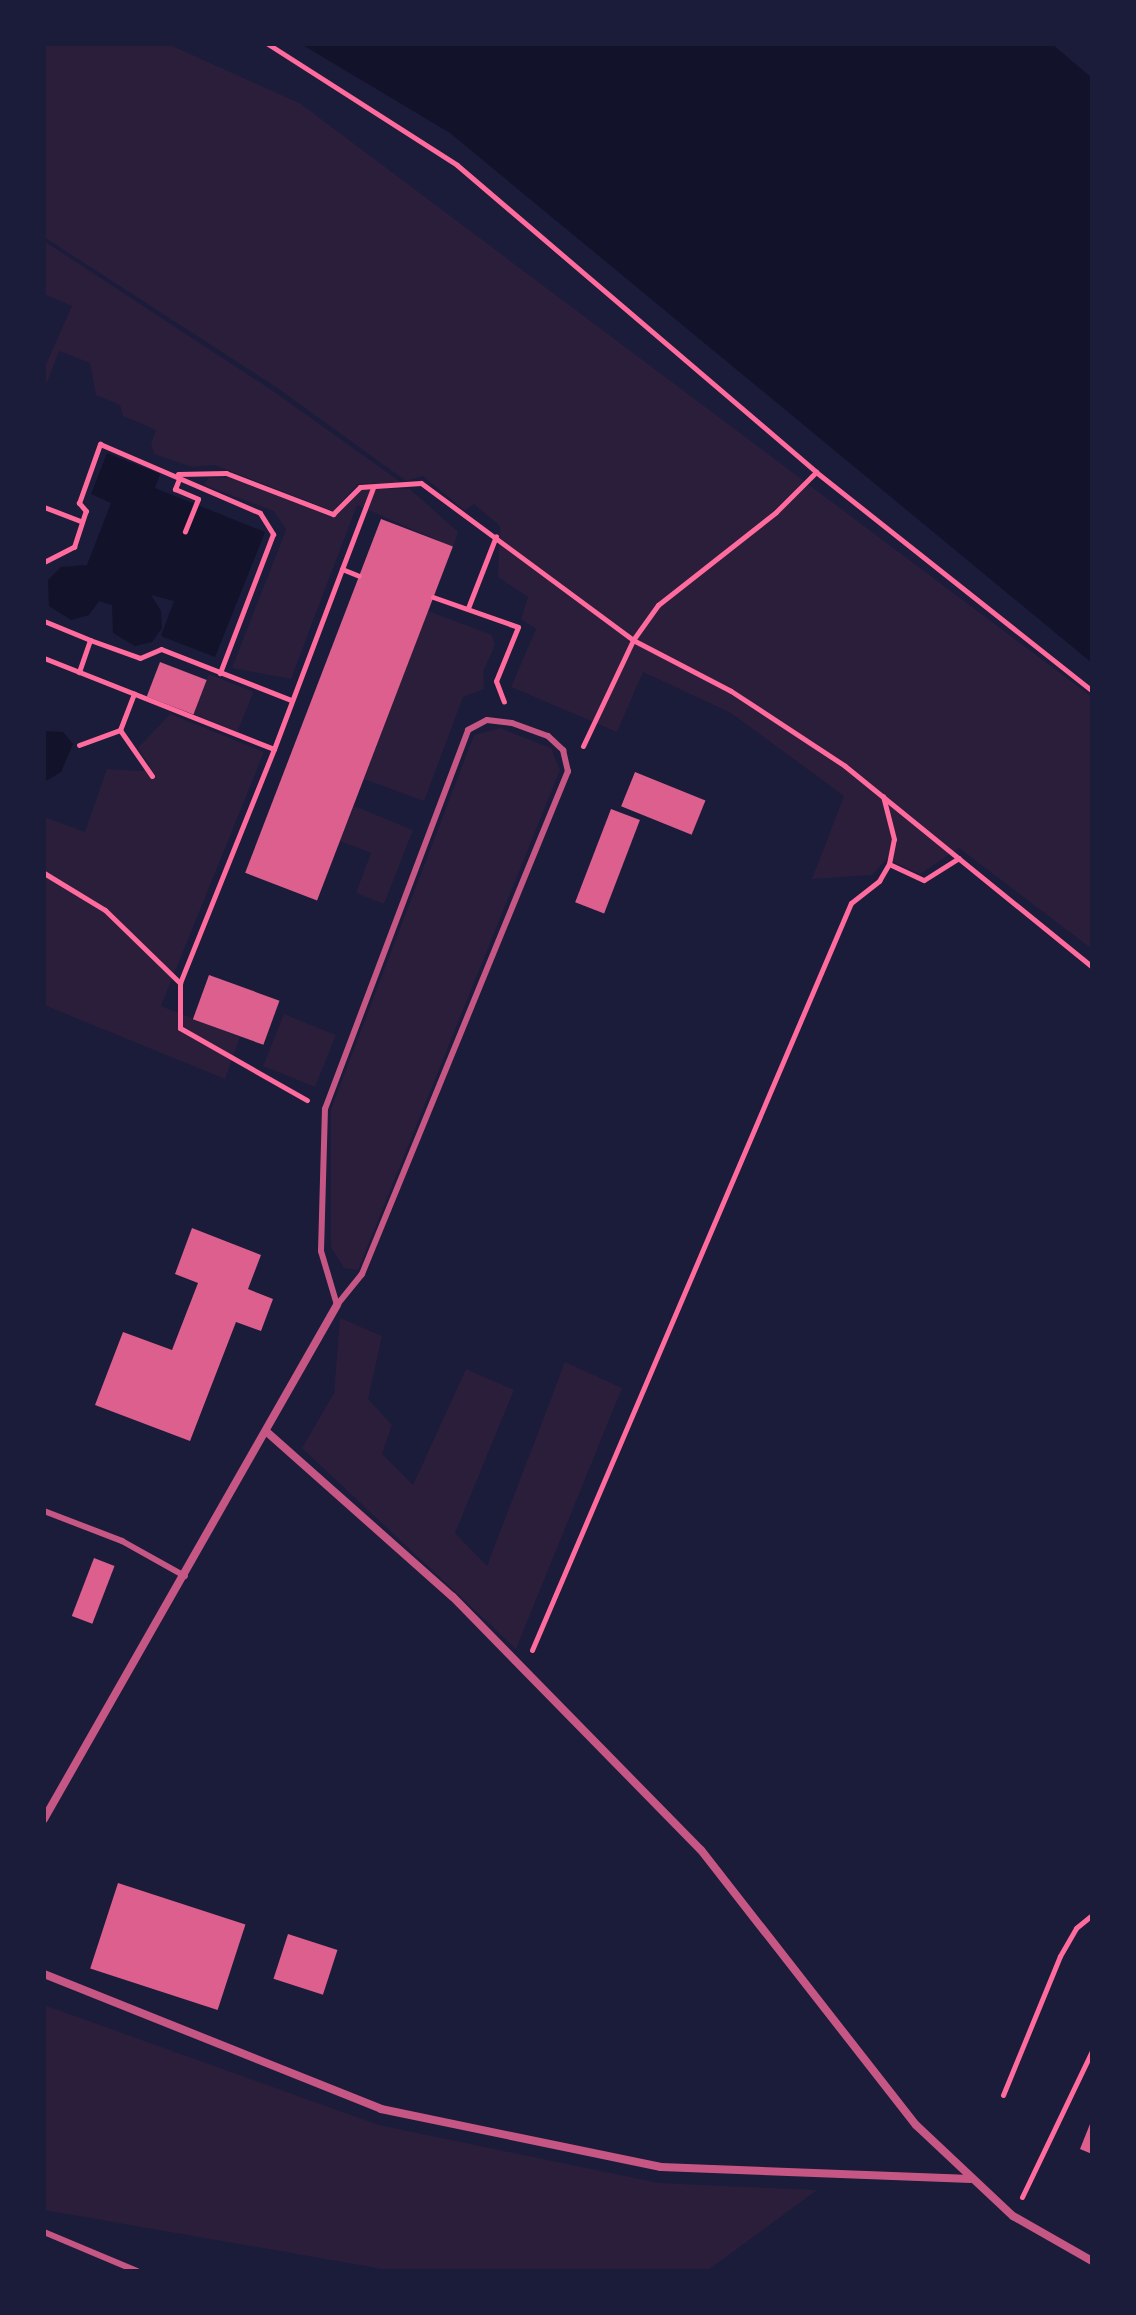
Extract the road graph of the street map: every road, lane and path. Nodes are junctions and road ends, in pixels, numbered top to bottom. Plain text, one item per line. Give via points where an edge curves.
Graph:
1 (268, 44) edge
2 (816, 472) junction
3 (178, 476) junction
4 (373, 487) junction
5 (44, 507) edge
6 (80, 521) junction
7 (185, 532) dead end
8 (496, 536) junction
9 (44, 562) edge
10 (342, 569) junction
11 (359, 576) dead end
12 (433, 597) dead end
13 (468, 608) junction
14 (44, 621) edge
15 (90, 640) junction
16 (633, 640) junction
17 (44, 658) edge
18 (79, 672) junction
19 (220, 673) junction
20 (1092, 691) edge
21 (134, 694) junction
22 (291, 700) junction
23 (512, 723) junction
24 (120, 730) junction
25 (79, 745) dead end
26 (274, 749) junction
27 (568, 771) junction
28 (152, 776) dead end
29 (883, 796) junction
30 (959, 858) junction
31 (889, 864) junction
32 (44, 873) edge
33 (1092, 967) edge
34 (180, 983) junction
35 (325, 1109) junction
36 (337, 1305) junction
37 (268, 1433) junction
38 (44, 1511) edge
39 (185, 1576) junction
40 (523, 1670) junction
41 (44, 1819) edge
42 (1092, 1915) edge
43 (44, 1974) edge
44 (1092, 2051) edge
45 (1003, 2095) dead end
46 (971, 2179) junction
47 (1013, 2216) junction
48 (44, 2232) edge
49 (1092, 2261) edge
50 (137, 2271) edge

1 - 2 path via 457,165
2 - 16 path via 776,512 658,605
2 - 20 path
3 - 4 path via 226,473 333,514 360,487
3 - 6 path via 100,444 79,503 86,511
3 - 7 path via 175,489 198,499
3 - 19 path via 260,513 273,534
4 - 8 path via 421,483
4 - 10 path
5 - 6 path
6 - 9 path via 74,547
8 - 13 path
8 - 16 path
10 - 11 path
10 - 22 path
12 - 13 path
13 - 23 path via 518,627 496,681
14 - 15 path
15 - 18 path
15 - 19 path via 140,658 161,649
16 - 27 path
16 - 29 path via 731,691
17 - 18 path
18 - 21 path
19 - 22 path
21 - 24 path
21 - 26 path
22 - 26 path
23 - 27 lane via 548,736 563,750
23 - 35 lane via 487,720 468,730
24 - 25 path
24 - 28 path
26 - 34 path
27 - 36 lane via 362,1274
29 - 30 path
29 - 31 path via 894,839
30 - 31 path via 924,880
30 - 33 path
31 - 40 path via 879,881 851,903
32 - 34 path via 105,910
34 - 35 path via 180,1028 253,1074
35 - 36 lane via 321,1251
36 - 37 street
37 - 39 street
37 - 40 street via 453,1597
38 - 39 lane via 122,1541
39 - 41 street
40 - 46 street via 701,1850 916,2125
42 - 45 path via 1076,1928 1060,1956
43 - 46 street via 381,2109 661,2167
44 - 47 path
46 - 47 street
47 - 49 street
48 - 50 lane

